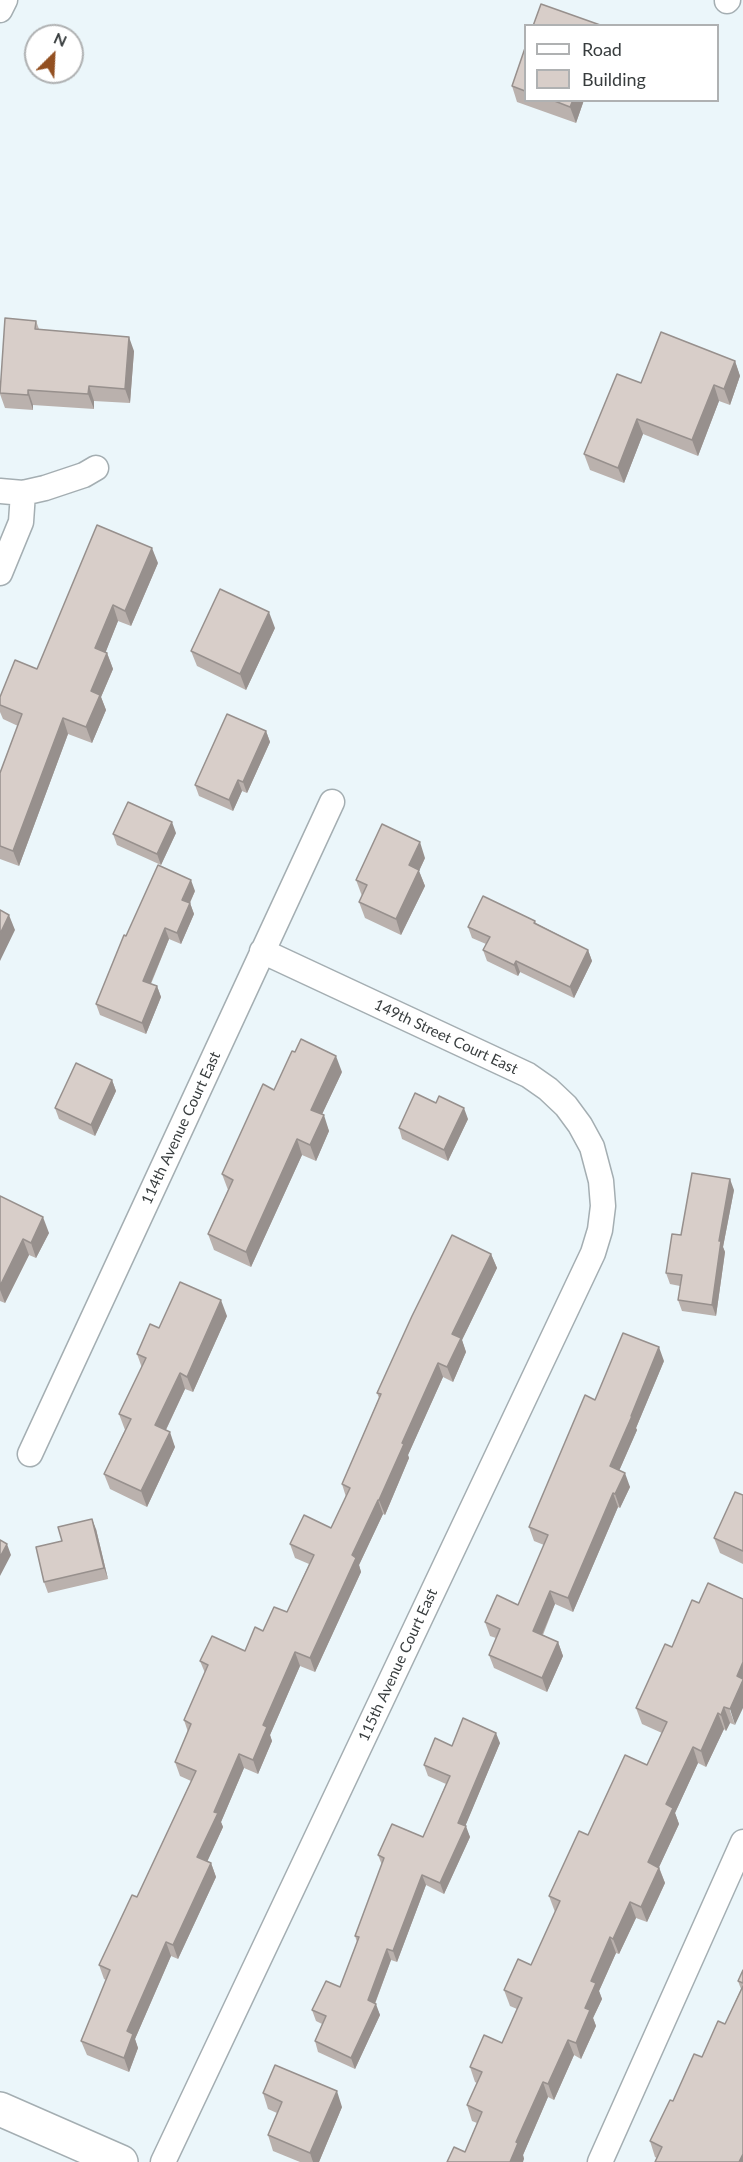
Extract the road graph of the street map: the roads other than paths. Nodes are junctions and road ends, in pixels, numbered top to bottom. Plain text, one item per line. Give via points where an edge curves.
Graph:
1 (5, 0) edge
2 (0, 10) edge
3 (96, 468) dead end
4 (11, 492) edge
5 (0, 573) edge
6 (332, 802) dead end
7 (262, 951) junction
8 (596, 1160) joint
9 (30, 1454) dead end
10 (743, 1842) edge
11 (0, 2109) edge
12 (121, 2162) edge
13 (163, 2162) edge
14 (600, 2162) edge

1 - 2 street
3 - 4 street via 45,488
4 - 5 street via 21,522
6 - 7 street, 114th Avenue Court East
7 - 8 street, 149th Street Court East via 528,1075 566,1106 580,1125
7 - 9 street, 114th Avenue Court East
8 - 13 street, 115th Avenue Court East via 603,1206 593,1253
10 - 14 street
11 - 12 main road

